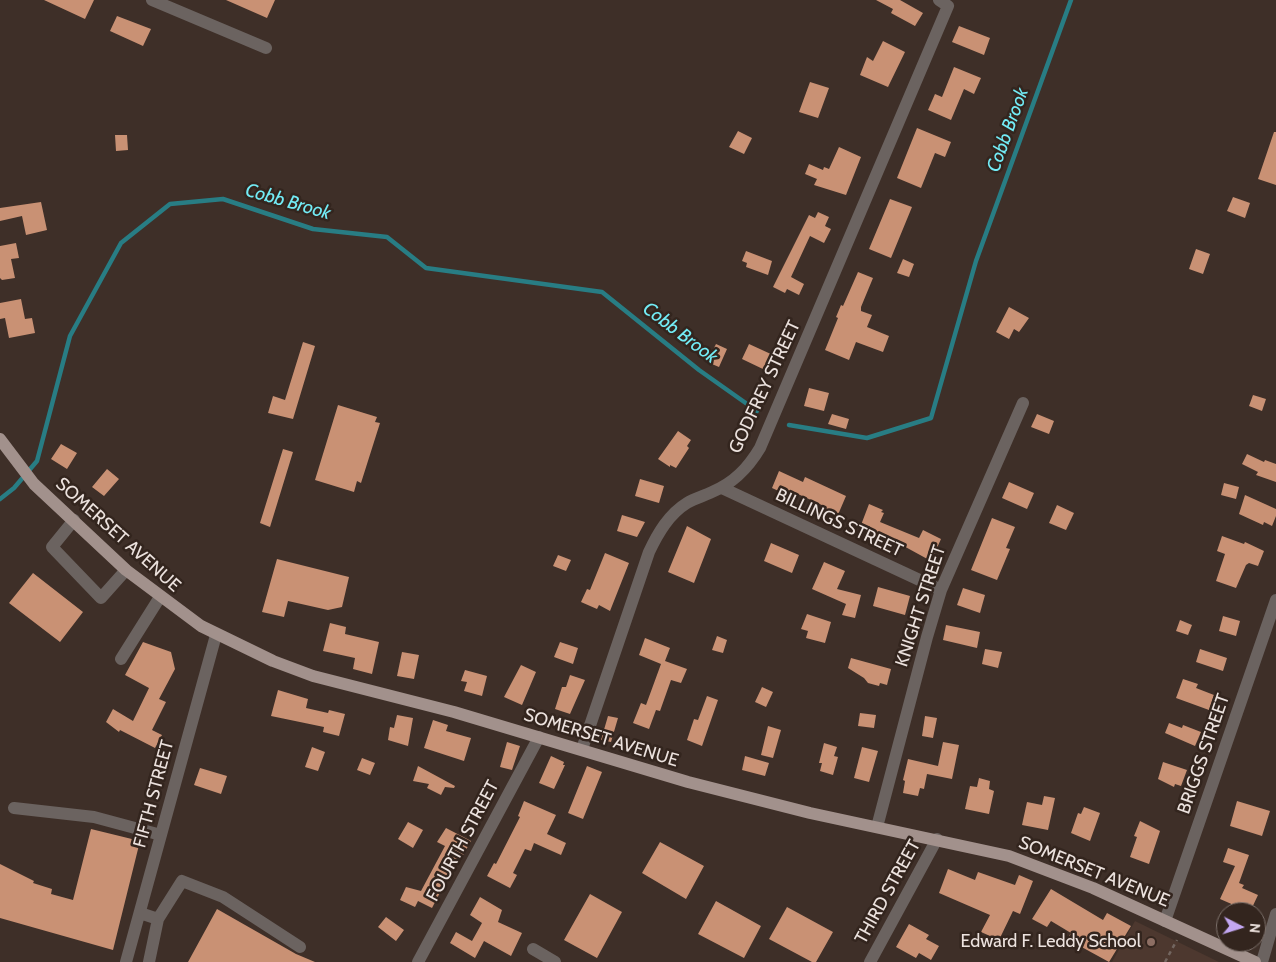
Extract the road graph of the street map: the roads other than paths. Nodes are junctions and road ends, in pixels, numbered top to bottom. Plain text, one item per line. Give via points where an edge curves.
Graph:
1 (152, 0) edge
2 (944, 3) edge
3 (266, 48) dead end
4 (1023, 403) dead end
5 (0, 439) edge
6 (722, 488) junction
7 (74, 520) junction
8 (126, 570) junction
9 (941, 590) junction
10 (160, 597) junction
11 (1276, 600) edge
12 (216, 635) junction
13 (122, 659) dead end
14 (539, 738) junction
15 (582, 749) junction
16 (14, 808) dead end
17 (877, 827) junction
18 (161, 835) junction
19 (937, 839) junction
20 (140, 913) junction
21 (1276, 914) edge
22 (158, 920) junction
23 (1165, 921) junction
24 (300, 947) dead end
25 (533, 949) dead end
26 (126, 962) edge
27 (149, 962) edge
28 (418, 962) edge
29 (555, 962) edge
30 (870, 962) edge
31 (1255, 962) edge
32 (1262, 962) edge

1 - 3 street
2 - 6 street, GODFREY STREET via 760,448 747,468
4 - 9 street, KNIGHT STREET
5 - 7 main road, SOMERSET AVENUE via 34,484
6 - 9 street, BILLINGS STREET
6 - 15 street, GODFREY STREET via 686,504 659,532 649,552
7 - 8 main road, SOMERSET AVENUE
7 - 8 street via 52,547 101,598
8 - 10 main road, SOMERSET AVENUE
9 - 17 street, KNIGHT STREET
10 - 12 main road, SOMERSET AVENUE
10 - 13 street
11 - 23 street, BRIGGS STREET
12 - 14 main road, SOMERSET AVENUE via 313,676 454,712
12 - 18 street, FIFTH STREET
14 - 15 main road, SOMERSET AVENUE
14 - 28 street, FOURTH STREET
15 - 17 main road, SOMERSET AVENUE via 696,784
16 - 18 street via 88,816
17 - 19 main road, SOMERSET AVENUE
18 - 20 street, FIFTH STREET
19 - 23 main road, SOMERSET AVENUE via 994,851 1038,865
19 - 30 street, THIRD STREET
20 - 22 street
20 - 26 street, FIFTH STREET
21 - 32 street
22 - 24 street via 182,881 223,897
22 - 27 street
23 - 31 main road, SOMERSET AVENUE
25 - 29 street

